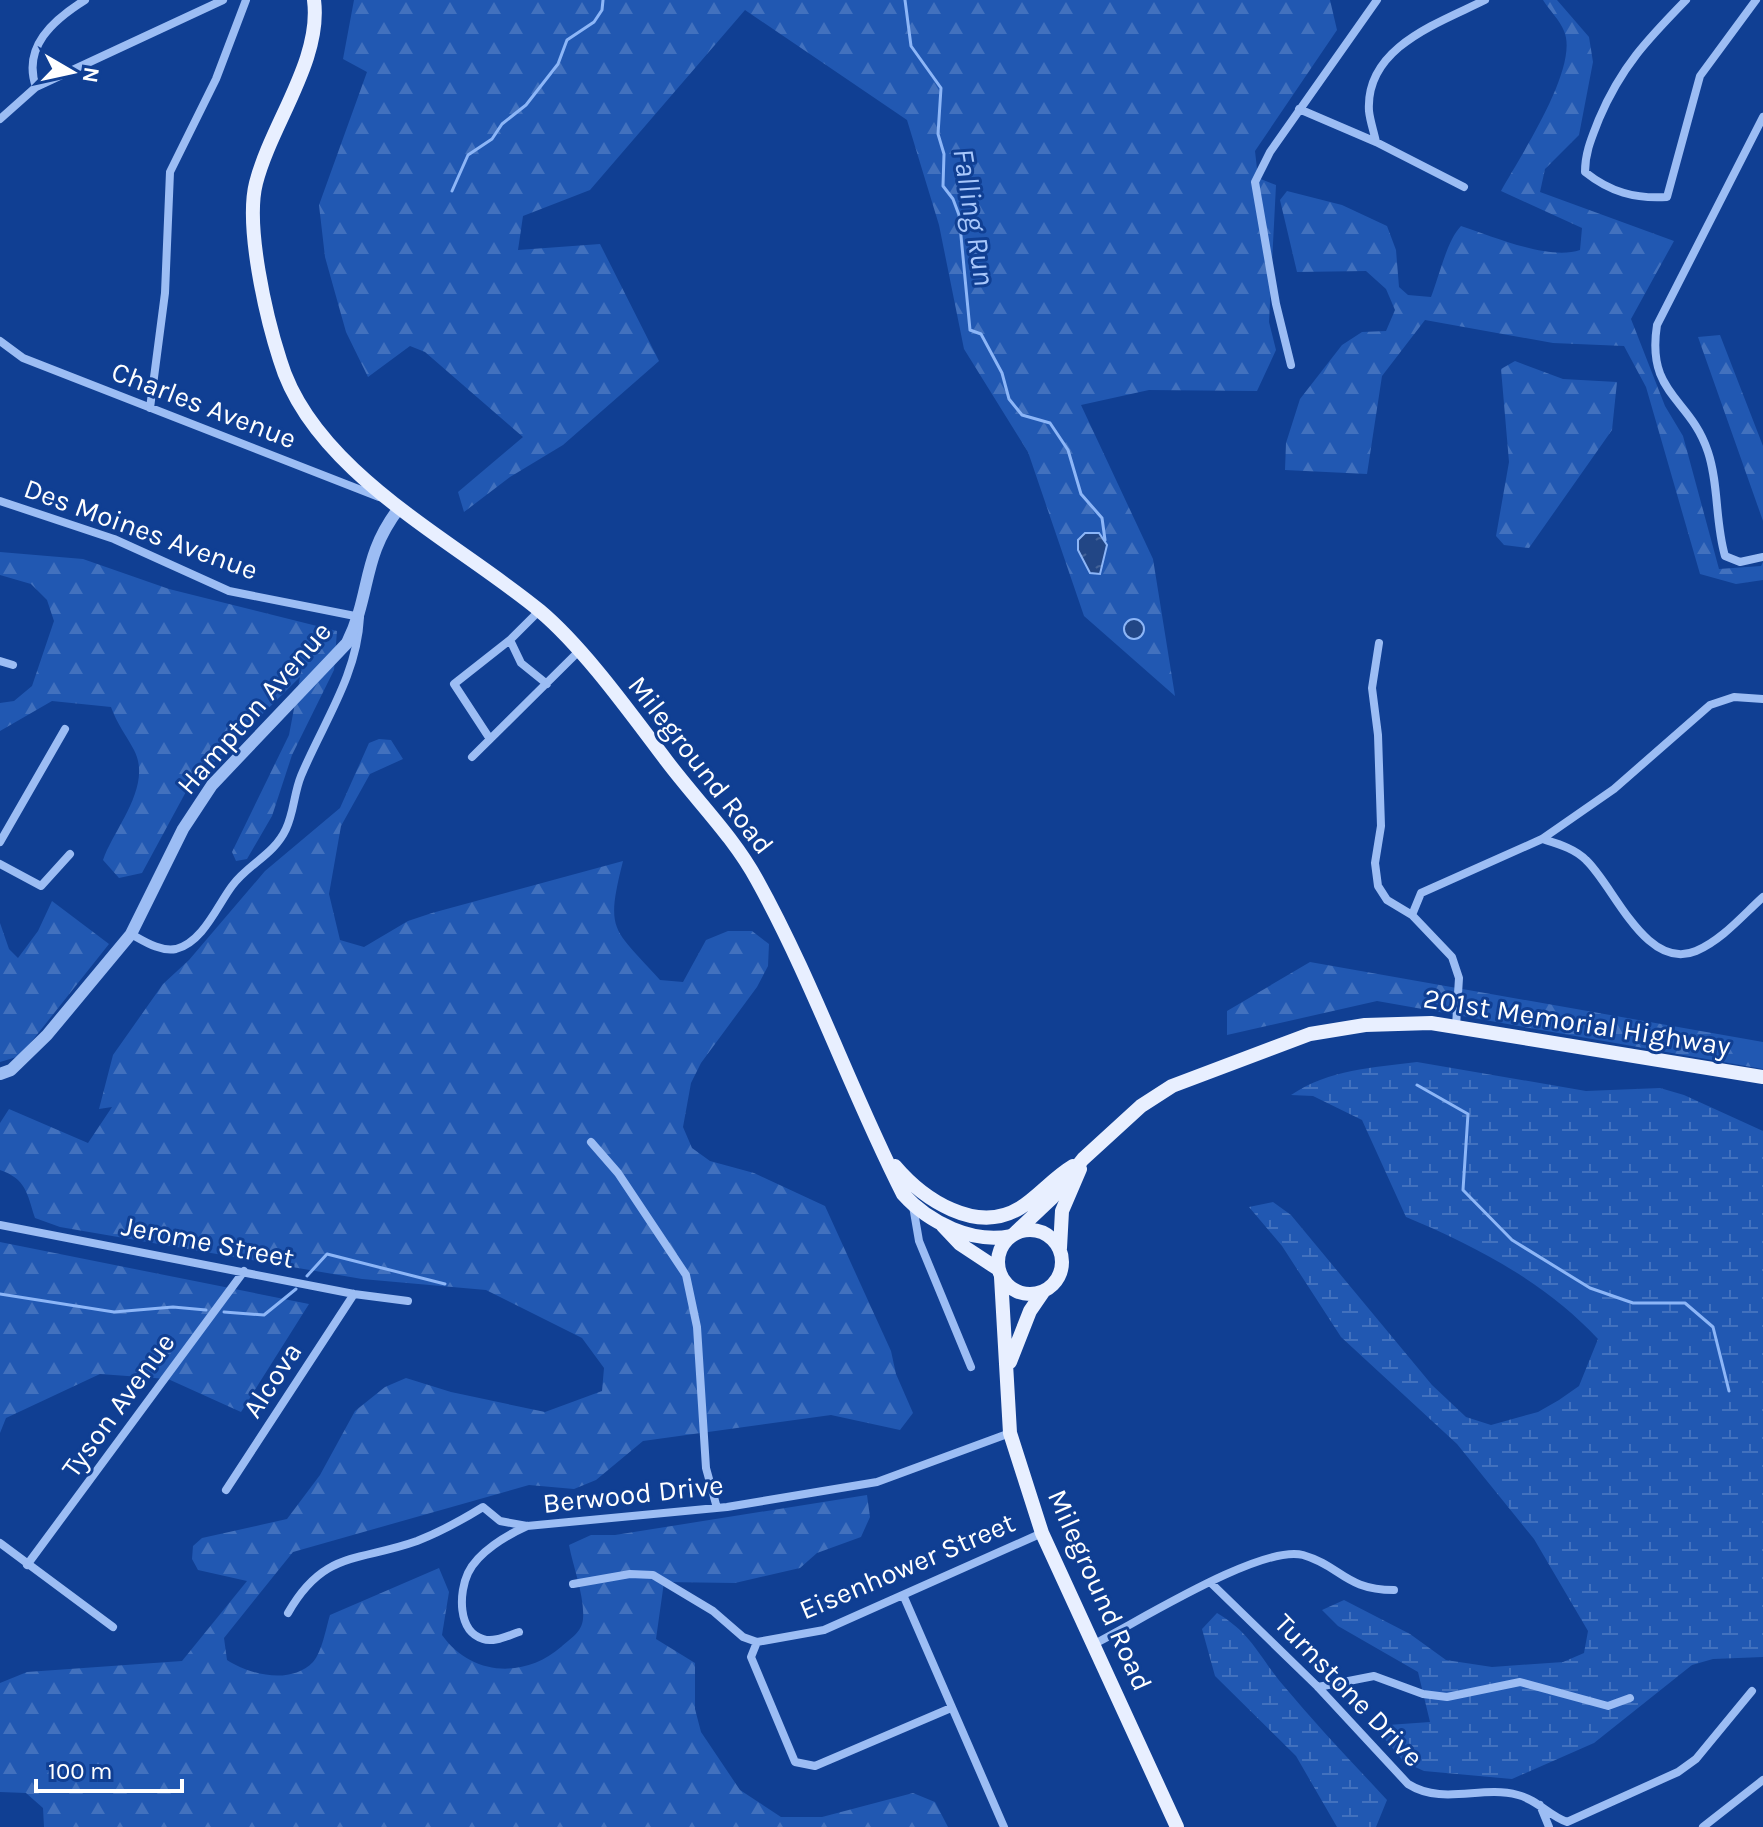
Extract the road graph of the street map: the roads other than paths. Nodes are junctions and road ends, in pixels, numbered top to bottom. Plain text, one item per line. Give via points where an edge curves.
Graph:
1 (85, 0) edge
2 (223, 0) edge
3 (246, 0) edge
4 (316, 0) edge
5 (1377, 0) edge
6 (1485, 0) edge
7 (1686, 0) edge
8 (1756, 0) edge
9 (36, 87) junction
10 (1299, 109) junction
11 (1763, 117) edge
12 (0, 119) edge
13 (1376, 142) junction
14 (1464, 187) dead end
15 (0, 341) edge
16 (1291, 365) dead end
17 (150, 408) junction
18 (0, 501) edge
19 (399, 508) junction
20 (1763, 557) edge
21 (539, 611) junction
22 (360, 617) junction
23 (510, 640) junction
24 (1379, 643) dead end
25 (579, 651) junction
26 (0, 661) edge
27 (13, 665) dead end
28 (547, 684) junction
29 (1763, 699) edge
30 (65, 729) dead end
31 (490, 739) junction
32 (472, 757) dead end
33 (1542, 839) junction
34 (0, 842) edge
35 (70, 854) dead end
36 (0, 864) edge
37 (1763, 897) edge
38 (1412, 915) junction
39 (131, 934) junction
40 (1456, 1026) junction
41 (0, 1074) edge
42 (1763, 1077) edge
43 (876, 1141) junction
44 (591, 1142) dead end
45 (1083, 1159) junction
46 (913, 1205) junction
47 (940, 1223) junction
48 (0, 1225) edge
49 (1013, 1234) junction
50 (1060, 1249) junction
51 (244, 1271) junction
52 (999, 1273) junction
53 (1043, 1292) junction
54 (354, 1294) junction
55 (408, 1301) dead end
56 (1008, 1366) junction
57 (971, 1367) dead end
58 (1010, 1433) junction
59 (226, 1490) dead end
60 (717, 1508) junction
61 (527, 1526) junction
62 (1042, 1533) junction
63 (0, 1543) edge
64 (27, 1565) junction
65 (1211, 1583) junction
66 (573, 1584) dead end
67 (1394, 1590) dead end
68 (904, 1597) junction
69 (288, 1613) dead end
70 (113, 1627) dead end
71 (519, 1632) dead end
72 (757, 1642) junction
73 (1094, 1644) junction
74 (1318, 1687) junction
75 (1752, 1691) dead end
76 (1630, 1698) dead end
77 (951, 1708) junction
78 (1763, 1780) edge
79 (1539, 1804) junction
80 (1004, 1827) edge
81 (1177, 1827) edge
82 (1549, 1827) edge
83 (1703, 1827) edge

1 - 9 street via 42,34 30,70
2 - 9 street
3 - 17 street via 216,79 170,172 165,293
4 - 19 main road, Mileground Road via 308,53 255,184 252,227 274,342 293,391 322,436
5 - 10 street
6 - 13 street via 1400,43 1386,60 1373,85 1369,110
7 - 8 street via 1614,83 1585,154 1585,172 1604,187 1643,199 1667,197 1700,76
9 - 12 street
10 - 13 street
10 - 16 street via 1255,182
11 - 20 street via 1657,325 1653,353 1659,378 1708,452 1716,528 1725,556 1740,562
13 - 14 street
15 - 17 street, Charles Avenue via 23,358
17 - 19 street, Charles Avenue
18 - 22 street, Des Moines Avenue via 114,539 229,591
19 - 21 main road, Mileground Road
19 - 22 street, Hampton Avenue via 375,545
21 - 23 street
21 - 25 main road, Mileground Road
22 - 39 street, Hampton Avenue via 347,643 197,805
22 - 39 street via 351,674 301,775 287,828 276,846 232,885 209,920 182,947 162,949
23 - 28 street via 521,663
23 - 31 street via 454,684
24 - 38 street via 1372,688 1381,826 1375,863 1378,886 1387,900
25 - 28 street
25 - 43 main road, Mileground Road via 757,879
26 - 27 street
28 - 31 street
29 - 33 street via 1734,697 1710,705 1614,789
30 - 34 street
31 - 32 street
33 - 37 street via 1568,846 1587,860 1648,940 1674,953 1685,955 1706,946
33 - 38 street via 1421,893
35 - 36 street via 41,886
38 - 40 street via 1452,957 1459,978
39 - 41 street, Hampton Avenue via 47,1035
40 - 42 main road, 201st Memorial Highway
40 - 45 main road, 201st Memorial Highway via 1365,1025 1310,1034 1261,1050 1172,1086 1141,1106
43 - 45 main road via 915,1188 933,1201 986,1217 1021,1208
43 - 46 main road, Mileground Road
44 - 60 street via 686,1275 697,1327 706,1468
45 - 49 main road, 201st Memorial Highway
45 - 50 main road, 201st Memorial Highway via 1062,1211
46 - 47 main road, Mileground Road
46 - 57 street, Mileground Road via 919,1241
47 - 49 main road, Mileground Road via 989,1239
47 - 52 main road, Mileground Road
48 - 51 street, Jerome Street
49 - 50 main road via 1046,1233
49 - 52 main road via 1000,1248
50 - 53 main road via 1061,1270
51 - 54 street, Jerome Street
51 - 64 street, Tyson Avenue
52 - 53 main road via 1021,1293
52 - 56 main road, Mileground Road
53 - 56 main road, Mileground Road
54 - 55 street, Jerome Street
54 - 59 street, Alcova
56 - 58 main road, Mileground Road
58 - 60 street, Berwood Drive via 877,1482
58 - 62 main road, Mileground Road
60 - 61 street, Berwood Drive
61 - 69 street, Berwood Drive via 500,1521 483,1507 415,1542 341,1561 312,1578
61 - 71 street via 508,1535 469,1572 463,1596 462,1615 481,1639
62 - 68 street, Eisenhower Street
62 - 73 main road, Mileground Road
63 - 64 street
64 - 70 street
65 - 67 street via 1270,1557 1302,1555 1367,1590
65 - 73 street
65 - 74 street, Turnstone Drive
66 - 72 street via 653,1575
68 - 72 street, Eisenhower Street via 824,1630
68 - 77 street
72 - 77 street via 751,1657 795,1762 815,1766
73 - 81 main road, Mileground Road
74 - 76 street via 1374,1676 1447,1697 1520,1682 1608,1706
74 - 79 street, Turnstone Drive via 1422,1793 1514,1794
75 - 79 street, Turnstone Drive via 1696,1759 1678,1772 1578,1820 1557,1819
77 - 80 street
78 - 83 street
79 - 82 street

